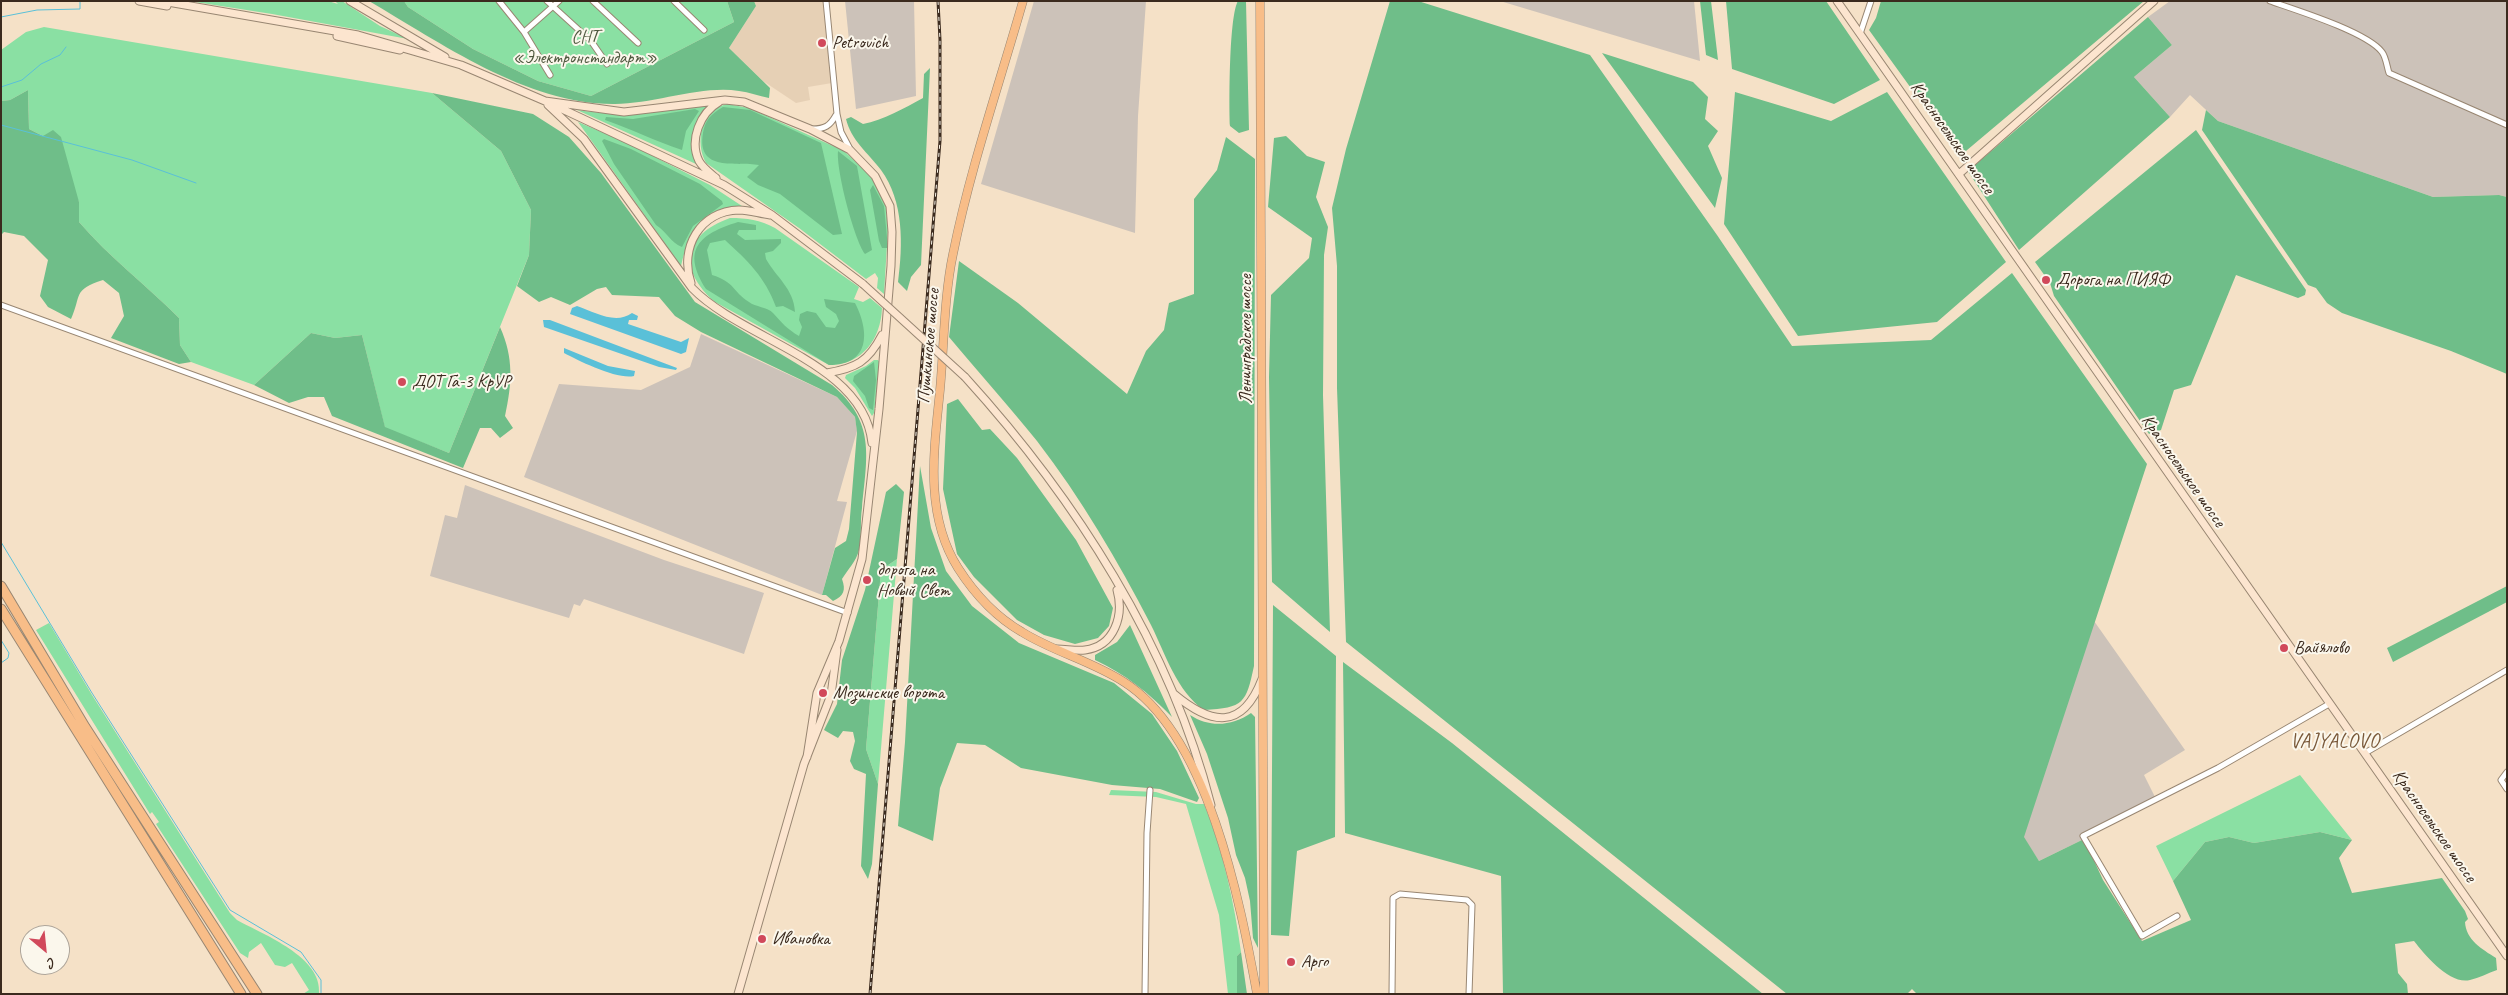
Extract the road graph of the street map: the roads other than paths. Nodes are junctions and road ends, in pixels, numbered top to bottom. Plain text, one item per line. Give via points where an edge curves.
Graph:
1 (139, 1) edge
2 (162, 1) edge
3 (350, 1) edge
4 (499, 1) edge
5 (547, 1) edge
6 (559, 1) edge
7 (593, 1) edge
8 (674, 1) edge
9 (826, 1) edge
10 (1022, 1) edge
11 (1260, 1) edge
12 (1837, 1) edge
13 (1871, 1) edge
14 (2154, 1) edge
15 (2270, 1) edge
16 (553, 7) junction
17 (704, 30) dead end
18 (524, 32) junction
19 (1860, 34) junction
20 (638, 43) dead end
21 (606, 64) dead end
22 (461, 65) junction
23 (550, 75) dead end
24 (725, 100) junction
25 (545, 101) junction
26 (837, 114) junction
27 (2507, 126) edge
28 (810, 129) junction
29 (850, 150) junction
30 (1959, 174) junction
31 (724, 185) junction
32 (772, 215) junction
33 (692, 288) junction
34 (1, 305) edge
35 (885, 330) junction
36 (826, 373) junction
37 (873, 457) junction
38 (1114, 577) junction
39 (1, 586) edge
40 (1, 609) edge
41 (848, 613) junction
42 (837, 645) junction
43 (1057, 648) junction
44 (2507, 670) edge
45 (1263, 677) junction
46 (822, 678) junction
47 (833, 683) junction
48 (1173, 693) junction
49 (814, 703) junction
50 (2329, 704) junction
51 (828, 706) junction
52 (2366, 753) junction
53 (807, 758) junction
54 (2507, 772) edge
55 (2507, 789) edge
56 (1150, 790) dead end
57 (1215, 817) junction
58 (2177, 916) dead end
59 (2507, 956) edge
60 (241, 994) edge
61 (257, 994) edge
62 (738, 994) edge
63 (1145, 994) edge
64 (1258, 994) edge
65 (1264, 994) edge
66 (1392, 994) edge
67 (1469, 994) edge

1 - 22 main road via 339,36
2 - 22 main road via 358,35
3 - 22 main road
4 - 18 street
5 - 16 street
6 - 16 street
7 - 20 street
8 - 17 street
9 - 26 street
10 - 43 main road, Пушкинское шоссе via 952,257 933,462 935,505 939,526 956,566 983,600 1022,633
11 - 45 main road, Ленинградское шоссе
12 - 19 main road, Красносельское шоссе
13 - 19 street
14 - 30 main road
15 - 27 street via 2338,26 2377,46 2384,54 2389,73
16 - 18 street
16 - 21 street via 591,41
18 - 23 street
19 - 30 main road, Красносельское шоссе
22 - 25 main road
24 - 25 main road via 624,112
24 - 28 main road via 752,104
24 - 31 main road via 705,115 697,130 696,142 699,161
25 - 31 main road
25 - 33 main road via 584,140
26 - 28 street via 829,126
26 - 29 street
28 - 29 main road
29 - 35 main road via 874,176 890,206 891,257
30 - 50 main road, Красносельское шоссе
31 - 32 main road
32 - 33 main road via 738,210 704,224 686,254
32 - 38 main road, bridge via 863,284 965,377 1028,449 1068,504
33 - 36 main road via 711,305
34 - 41 street
35 - 36 main road via 860,364
35 - 37 main road
36 - 37 main road via 846,388 861,408 871,435
37 - 41 main road via 862,559
38 - 43 main road via 1120,610 1110,638 1084,650
38 - 48 main road
39 - 61 highway via 85,727
40 - 60 highway
41 - 42 main road
42 - 46 main road
42 - 47 main road
43 - 57 main road, Пушкинское шоссе via 1125,682 1157,709 1181,744
44 - 52 street
45 - 48 main road via 1248,707 1224,717 1200,713
45 - 65 main road, Ленинградское шоссе
46 - 47 main road via 828,677
46 - 49 main road
47 - 51 main road
48 - 57 main road
49 - 51 main road via 819,708
49 - 53 main road
50 - 52 main road, Красносельское шоссе
50 - 58 street via 2218,768 2083,836 2142,936
51 - 53 main road
52 - 59 main road, Красносельское шоссе
53 - 62 main road
54 - 55 street via 2501,780
56 - 63 street
57 - 64 main road, Пушкинское шоссе via 1245,927
66 - 67 street via 1394,898 1400,894 1468,900 1472,904

